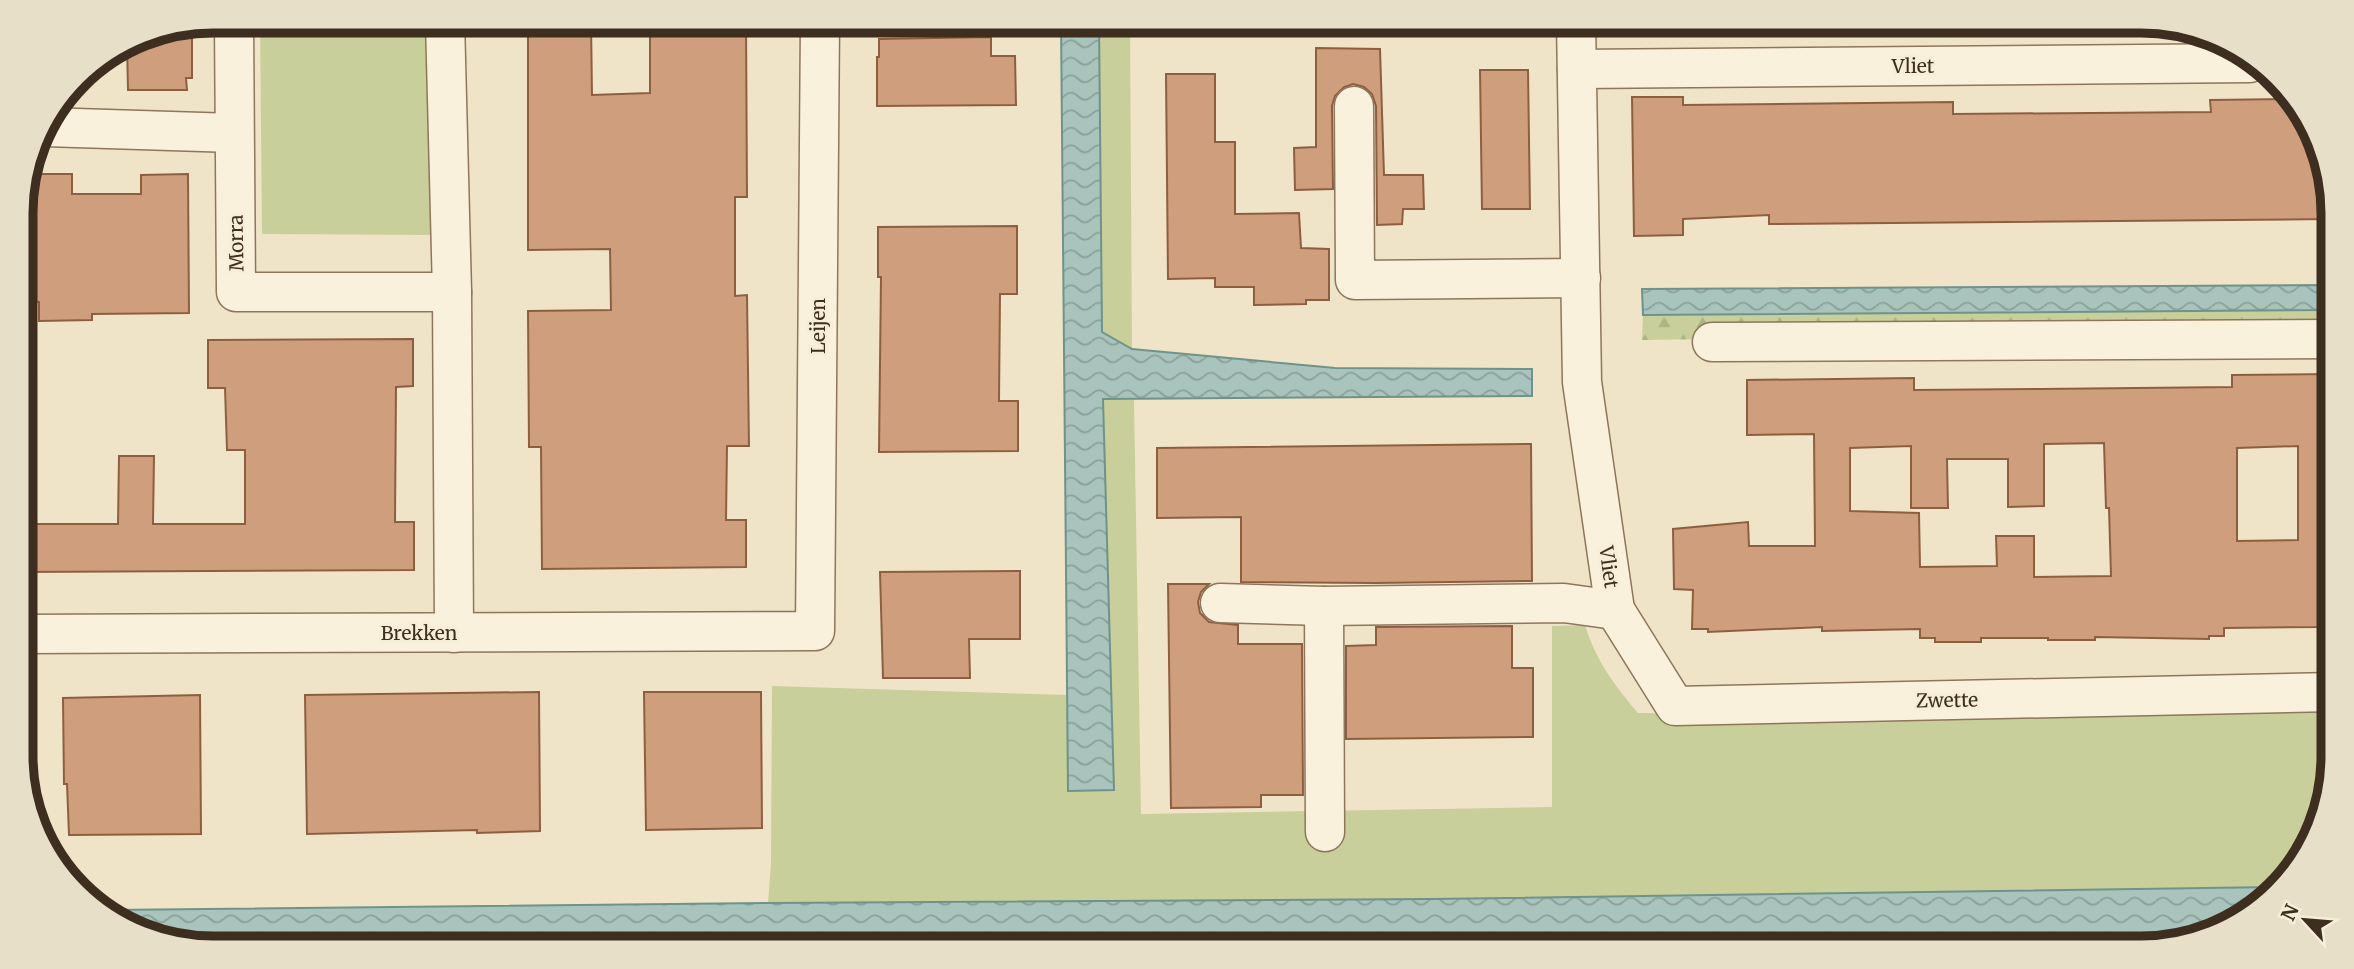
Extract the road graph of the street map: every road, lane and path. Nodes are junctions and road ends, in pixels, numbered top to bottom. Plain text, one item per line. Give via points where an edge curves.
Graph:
1 (234, 33) edge
2 (445, 33) edge
3 (820, 33) edge
4 (1576, 33) edge
5 (2240, 64) edge
6 (1577, 69) junction
7 (1354, 106) dead end
8 (55, 127) edge
9 (234, 133) junction
10 (1581, 278) junction
11 (452, 292) junction
12 (2321, 339) edge
13 (1712, 342) dead end
14 (1220, 604) dead end
15 (1324, 606) junction
16 (1615, 610) junction
17 (815, 631) joint
18 (454, 633) junction
19 (33, 634) edge
20 (2321, 692) edge
21 (1325, 832) dead end

1 - 9 street, Morra
2 - 11 street
3 - 17 street, Leijen
4 - 6 street, Vliet
5 - 6 street, Vliet
6 - 10 street, Vliet
7 - 10 street via 1355,280
8 - 9 street
9 - 11 street, Morra via 236,292
10 - 16 street, Vliet via 1582,382
11 - 18 street
12 - 13 street
14 - 15 street, Vliet
15 - 16 street, Vliet via 1564,603
15 - 21 street
16 - 20 street, Zwette via 1675,706
17 - 18 street, Brekken
18 - 19 street, Brekken

